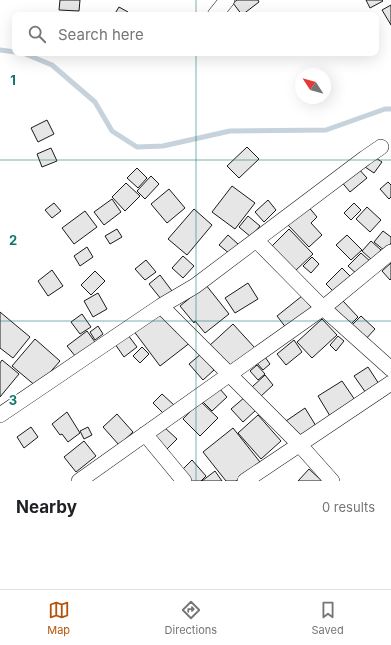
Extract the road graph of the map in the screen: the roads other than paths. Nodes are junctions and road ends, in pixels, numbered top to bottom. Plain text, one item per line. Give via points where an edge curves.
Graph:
1 (228, 0) edge
2 (218, 12) edge
3 (381, 147) dead end
4 (256, 240) junction
5 (391, 252) edge
6 (161, 306) junction
7 (323, 308) junction
8 (391, 369) edge
9 (228, 374) junction
10 (391, 383) edge
11 (0, 415) edge
12 (145, 434) junction
13 (298, 444) junction
14 (79, 481) edge
15 (184, 481) edge
16 (245, 481) edge
17 (332, 481) edge

1 - 2 street
3 - 4 street
4 - 6 street via 195,286
4 - 7 street
5 - 7 street
6 - 9 street
6 - 11 street
7 - 8 street
7 - 9 street
9 - 12 street
9 - 13 street
10 - 13 street
12 - 14 street
12 - 15 street
13 - 16 street
13 - 17 street

